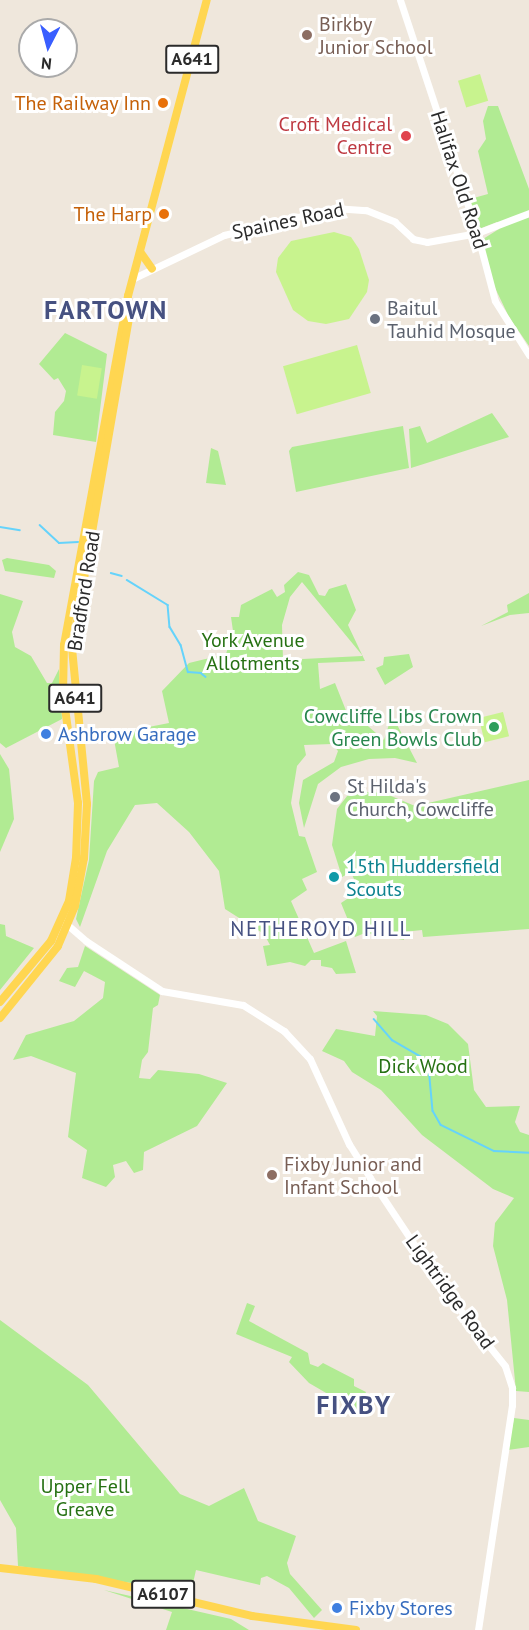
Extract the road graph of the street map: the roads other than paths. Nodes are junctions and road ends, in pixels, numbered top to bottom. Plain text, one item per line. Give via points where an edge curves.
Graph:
1 (207, 0) edge
2 (400, 0) edge
3 (529, 213) edge
4 (477, 233) junction
5 (141, 253) junction
6 (152, 269) junction
7 (134, 278) junction
8 (529, 355) edge
9 (65, 922) junction
10 (54, 943) junction
11 (0, 1002) edge
12 (0, 1018) edge
13 (0, 1568) edge
14 (356, 1630) edge
15 (478, 1630) edge

1 - 5 main road, A641
2 - 4 street, Halifax Old Road
3 - 4 street, Spaines Road
4 - 6 street, Spaines Road via 419,241 380,215 360,208 334,208 224,235
4 - 8 street, Halifax Old Road via 495,301
5 - 6 main road
5 - 7 main road, A641
6 - 7 street, Spaines Road
7 - 9 main road, Bradford Road / A641 via 72,648 87,804 84,858
7 - 9 main road, Bradford Road / A641 via 109,384 64,645 63,693 78,803 76,858
9 - 10 main road, Bradford Road / A641
9 - 15 street, Lightridge Road via 162,991 243,1005 284,1031 310,1059 349,1144 370,1178 445,1291 499,1358 509,1377 512,1405
10 - 11 main road, Bradford Road / A641
10 - 12 main road, Bradford Road / A641
13 - 14 main road, A6107 via 96,1580 252,1616

